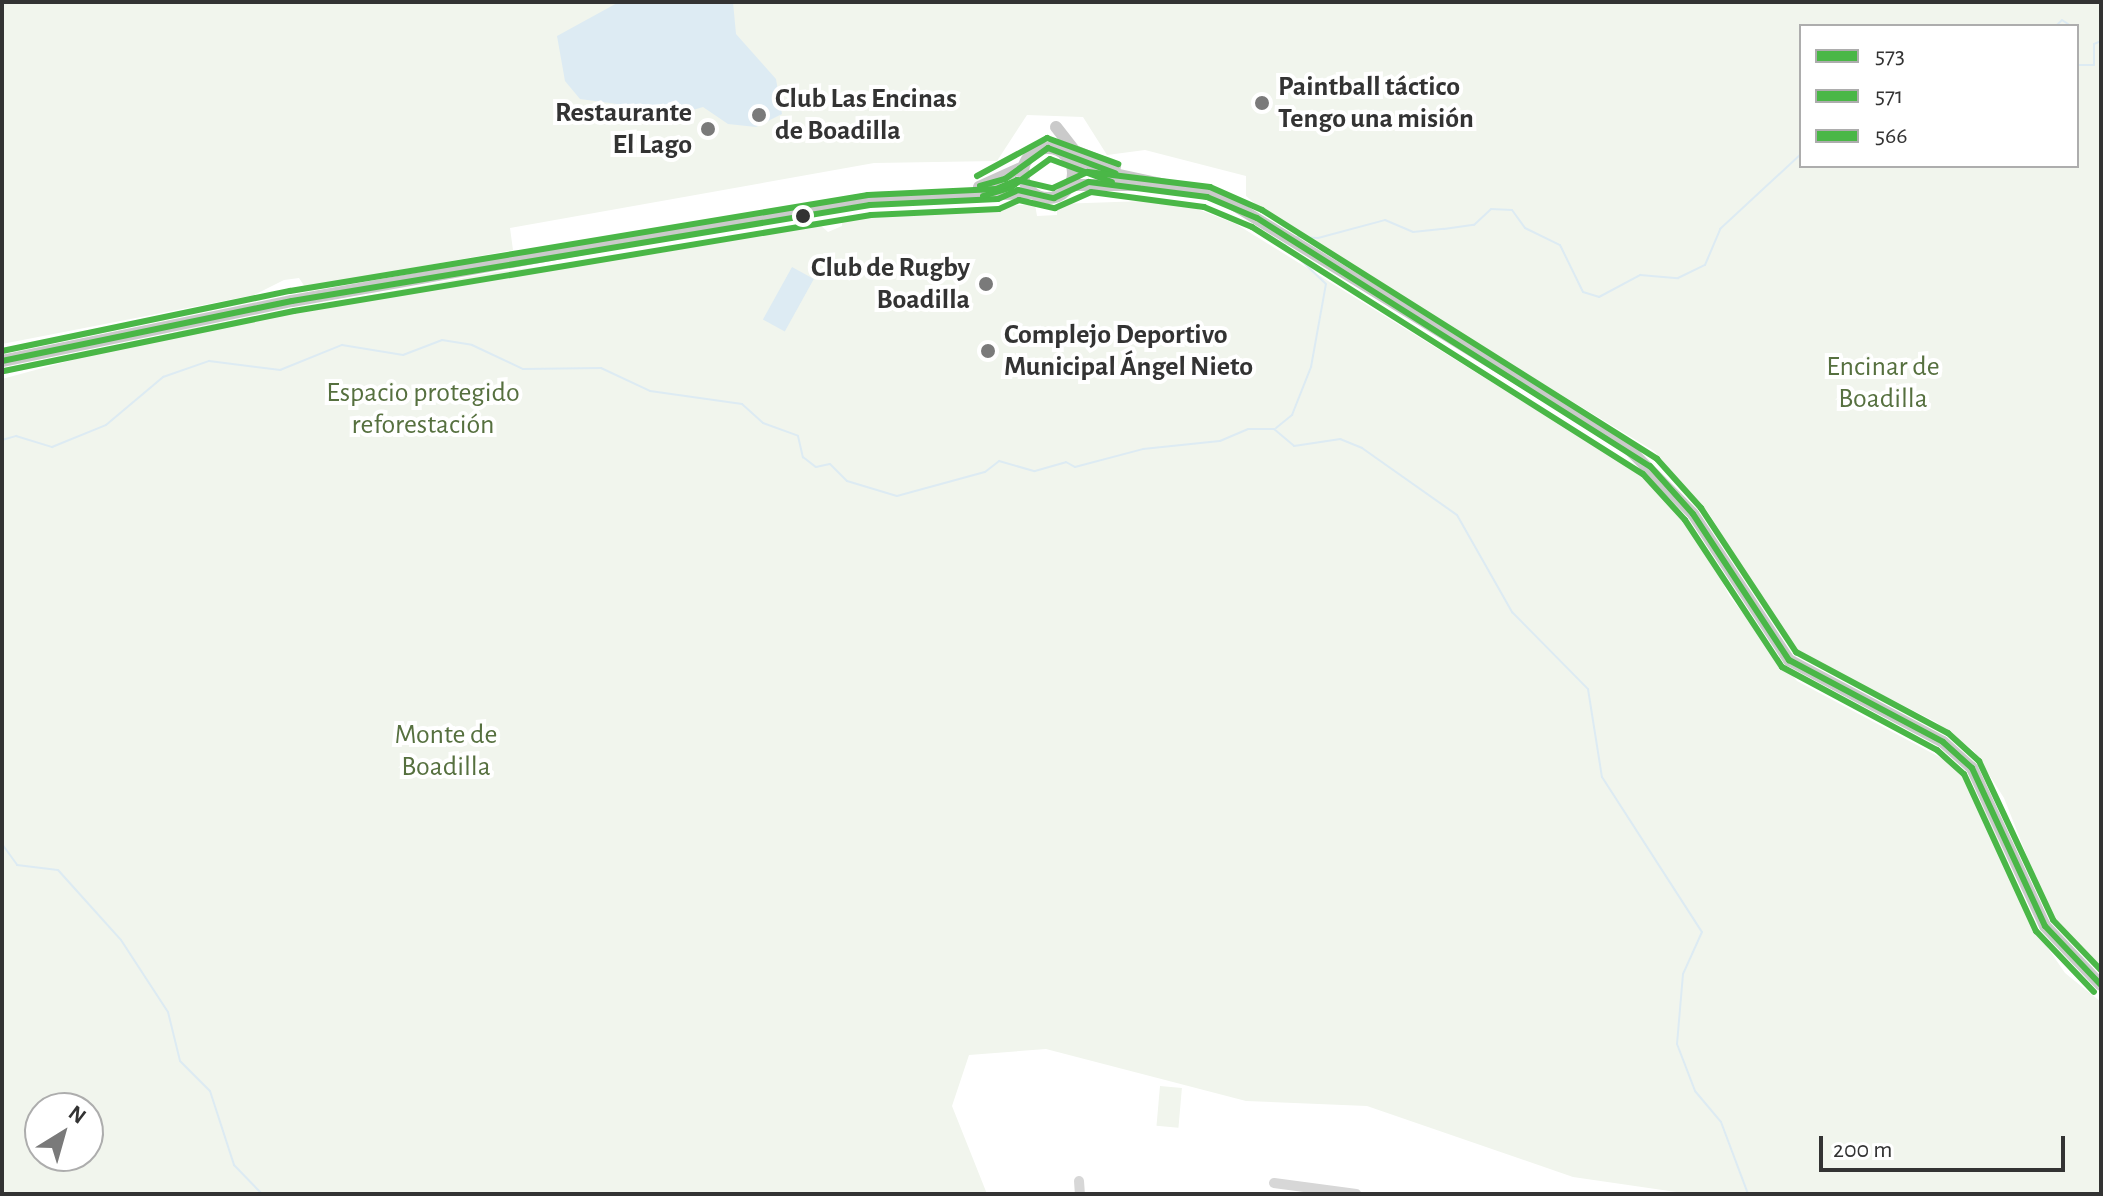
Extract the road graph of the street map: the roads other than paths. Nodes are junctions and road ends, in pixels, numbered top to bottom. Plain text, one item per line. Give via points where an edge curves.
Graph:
1 (1056, 127) dead end
2 (1064, 154) junction
3 (1023, 167) junction
4 (1070, 185) junction
5 (1207, 192) junction
6 (1031, 193) junction
7 (920, 194) junction
8 (1238, 207) junction
9 (2, 361) edge
10 (2101, 985) edge
11 (1079, 1181) dead end
12 (1274, 1183) dead end
13 (1080, 1194) edge
14 (1353, 1194) edge

1 - 5 main road via 1086,157
2 - 3 main road via 1042,148
2 - 4 main road
2 - 5 main road via 1087,168
3 - 6 main road
3 - 7 main road via 977,187
4 - 6 main road via 1054,198
4 - 8 main road via 1133,184
5 - 8 main road
6 - 7 main road
7 - 9 main road via 292,301
8 - 10 main road via 1650,466 1693,514 1789,660 1943,742 1972,768 2045,926
11 - 13 street
12 - 14 street

